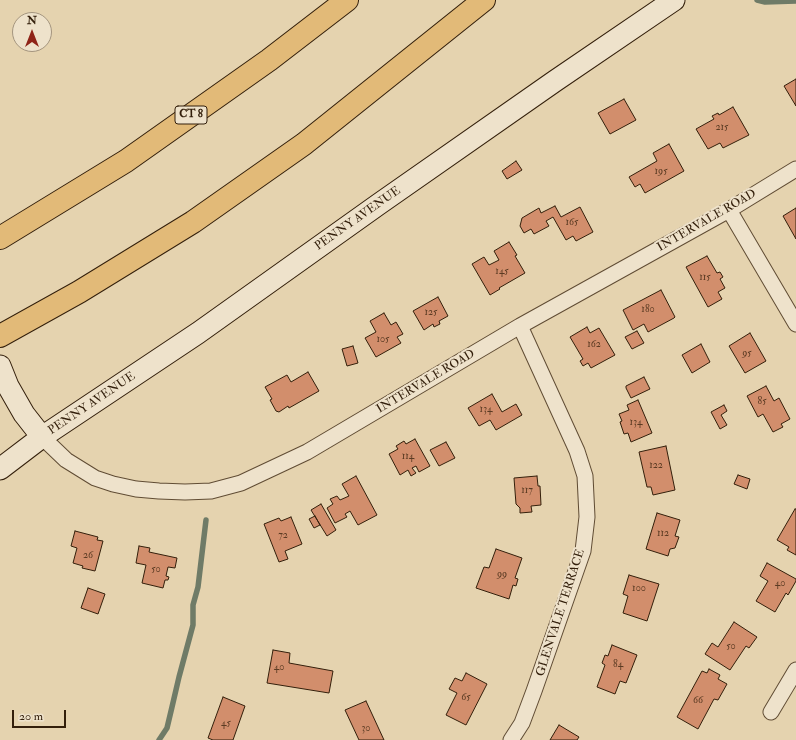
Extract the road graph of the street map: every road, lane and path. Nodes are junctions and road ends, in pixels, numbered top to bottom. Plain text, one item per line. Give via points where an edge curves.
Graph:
1 (334, 0) edge
2 (348, 0) edge
3 (484, 0) edge
4 (674, 0) edge
5 (269, 60) junction
6 (796, 169) edge
7 (729, 210) junction
8 (0, 238) edge
9 (796, 324) edge
10 (520, 326) junction
11 (0, 336) edge
12 (0, 366) edge
13 (42, 437) junction
14 (0, 469) edge
15 (796, 670) edge
16 (771, 712) dead end
17 (511, 740) edge

1 - 5 highway
2 - 5 highway, CT 8
3 - 11 highway via 304,144 192,222 79,292
4 - 13 main road, PENNY AVENUE via 378,204 198,333
5 - 8 highway, CT 8 via 126,161
6 - 7 street, INTERVALE ROAD
7 - 9 street
7 - 10 street, INTERVALE ROAD
10 - 13 street, INTERVALE ROAD via 307,452 241,483 211,491 158,491 113,484 95,478 66,460
10 - 17 street, GLENVALE TERRACE via 577,451 585,476 587,517 583,551 534,691 522,722
12 - 13 main road via 24,414
13 - 14 main road, PENNY AVENUE
15 - 16 street

